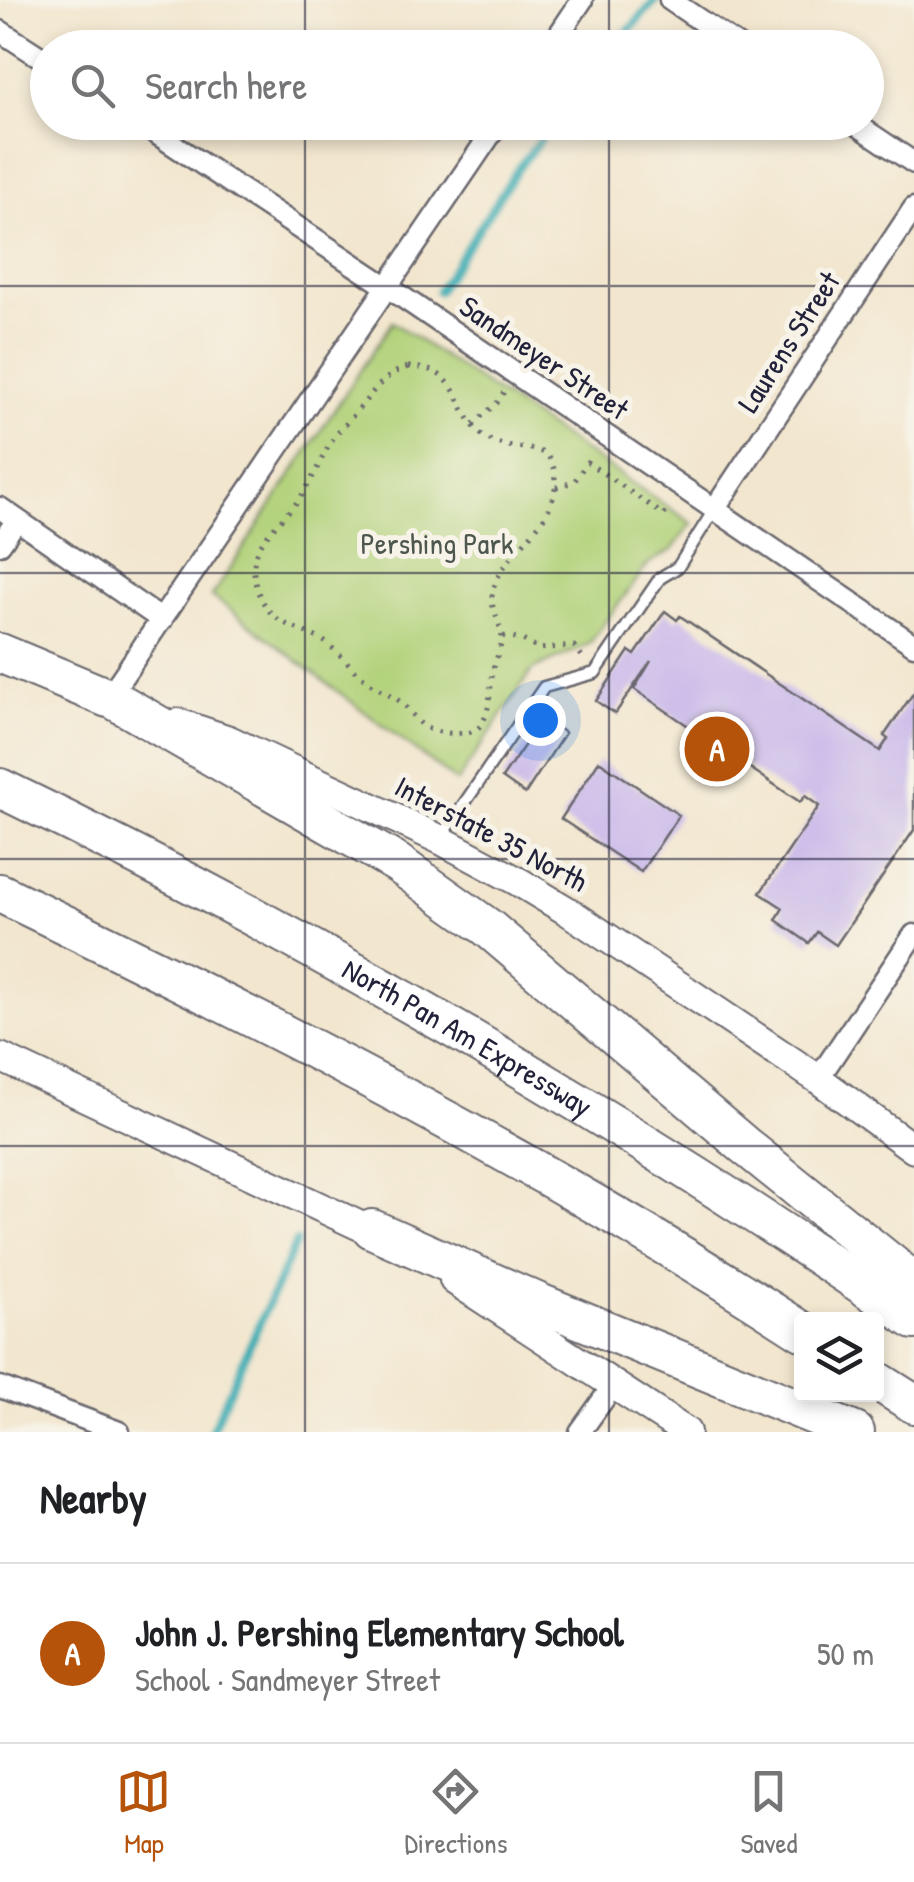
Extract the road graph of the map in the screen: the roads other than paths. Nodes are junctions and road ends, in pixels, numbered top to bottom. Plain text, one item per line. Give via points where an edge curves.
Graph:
1 (582, 0) edge
2 (671, 0) edge
3 (562, 30) edge
4 (715, 30) edge
5 (0, 31) edge
6 (30, 50) edge
7 (166, 140) edge
8 (488, 140) edge
9 (880, 140) edge
10 (914, 163) edge
11 (914, 208) edge
12 (389, 288) junction
13 (714, 510) junction
14 (8, 514) edge
15 (0, 544) edge
16 (162, 620) junction
17 (0, 644) edge
18 (914, 646) edge
19 (0, 653) edge
20 (113, 700) junction
21 (0, 788) edge
22 (439, 839) junction
23 (0, 893) edge
24 (914, 935) edge
25 (0, 1057) edge
26 (818, 1079) junction
27 (914, 1149) edge
28 (372, 1230) junction
29 (914, 1282) edge
30 (914, 1320) edge
31 (794, 1326) edge
32 (615, 1383) junction
33 (884, 1385) edge
34 (0, 1387) edge
35 (914, 1404) edge
36 (119, 1432) edge
37 (580, 1432) edge
38 (686, 1432) edge
39 (855, 1432) edge

1 - 3 street
2 - 4 street
5 - 6 street
7 - 12 street, Sandmeyer Street
8 - 12 street
9 - 10 street
11 - 13 street, Laurens Street
12 - 13 street, Sandmeyer Street
12 - 16 street
13 - 18 street, Sandmeyer Street
13 - 22 lane via 595,673 544,688
14 - 15 street
14 - 16 street
16 - 20 street
17 - 20 main road, Interstate 35 North
19 - 20 highway
20 - 22 main road, Interstate 35 North via 229,740
20 - 29 highway via 397,863 487,927
21 - 30 highway, North Pan Am Expressway via 298,940 564,1092
22 - 26 main road, Interstate 35 North via 570,912
23 - 31 highway via 316,1048
24 - 26 street
25 - 28 main road
26 - 27 main road, Interstate 35 North
28 - 32 main road
28 - 39 highway
32 - 37 street
32 - 38 main road
33 - 35 highway
34 - 36 street

